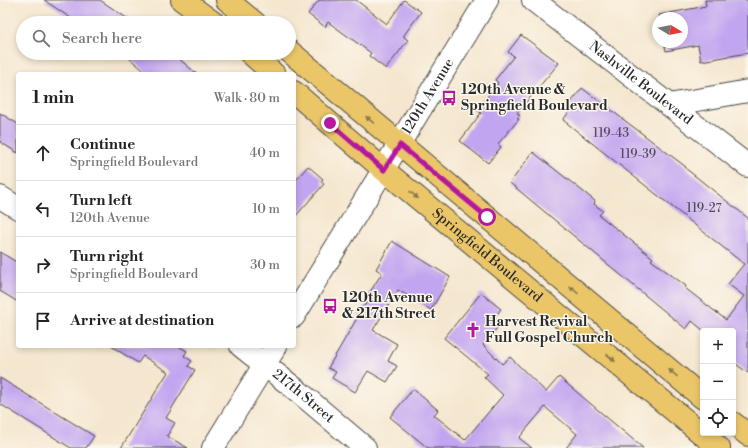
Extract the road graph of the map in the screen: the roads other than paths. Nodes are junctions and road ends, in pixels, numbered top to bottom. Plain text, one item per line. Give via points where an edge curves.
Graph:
1 (182, 0) edge
2 (227, 0) edge
3 (487, 0) edge
4 (533, 0) edge
5 (204, 16) edge
6 (246, 16) edge
7 (296, 57) edge
8 (258, 60) edge
9 (272, 72) edge
10 (748, 90) edge
11 (296, 94) edge
12 (669, 105) junction
13 (400, 145) junction
14 (748, 166) edge
15 (384, 170) junction
16 (0, 196) edge
17 (16, 207) edge
18 (296, 313) edge
19 (243, 348) edge
20 (275, 348) edge
21 (264, 365) junction
22 (700, 395) edge
23 (736, 425) edge
24 (748, 435) edge
25 (213, 448) edge
26 (365, 448) edge
27 (719, 448) edge

1 - 5 main road
2 - 6 main road
3 - 13 street, 120th Avenue
4 - 12 street, Nashville Boulevard
13 -> 7 main road, Springfield Boulevard
8 - 9 main road
10 - 12 street
11 - 15 main road, Springfield Boulevard
12 - 14 street, Nashville Boulevard
13 - 15 street, 120th Avenue
22 -> 13 main road, Springfield Boulevard
15 - 18 street, 120th Avenue
15 -> 27 main road, Springfield Boulevard
16 - 17 street
19 - 21 street, 217th Street
20 - 21 street
21 - 25 street
21 - 26 street, 217th Street
23 - 24 main road

